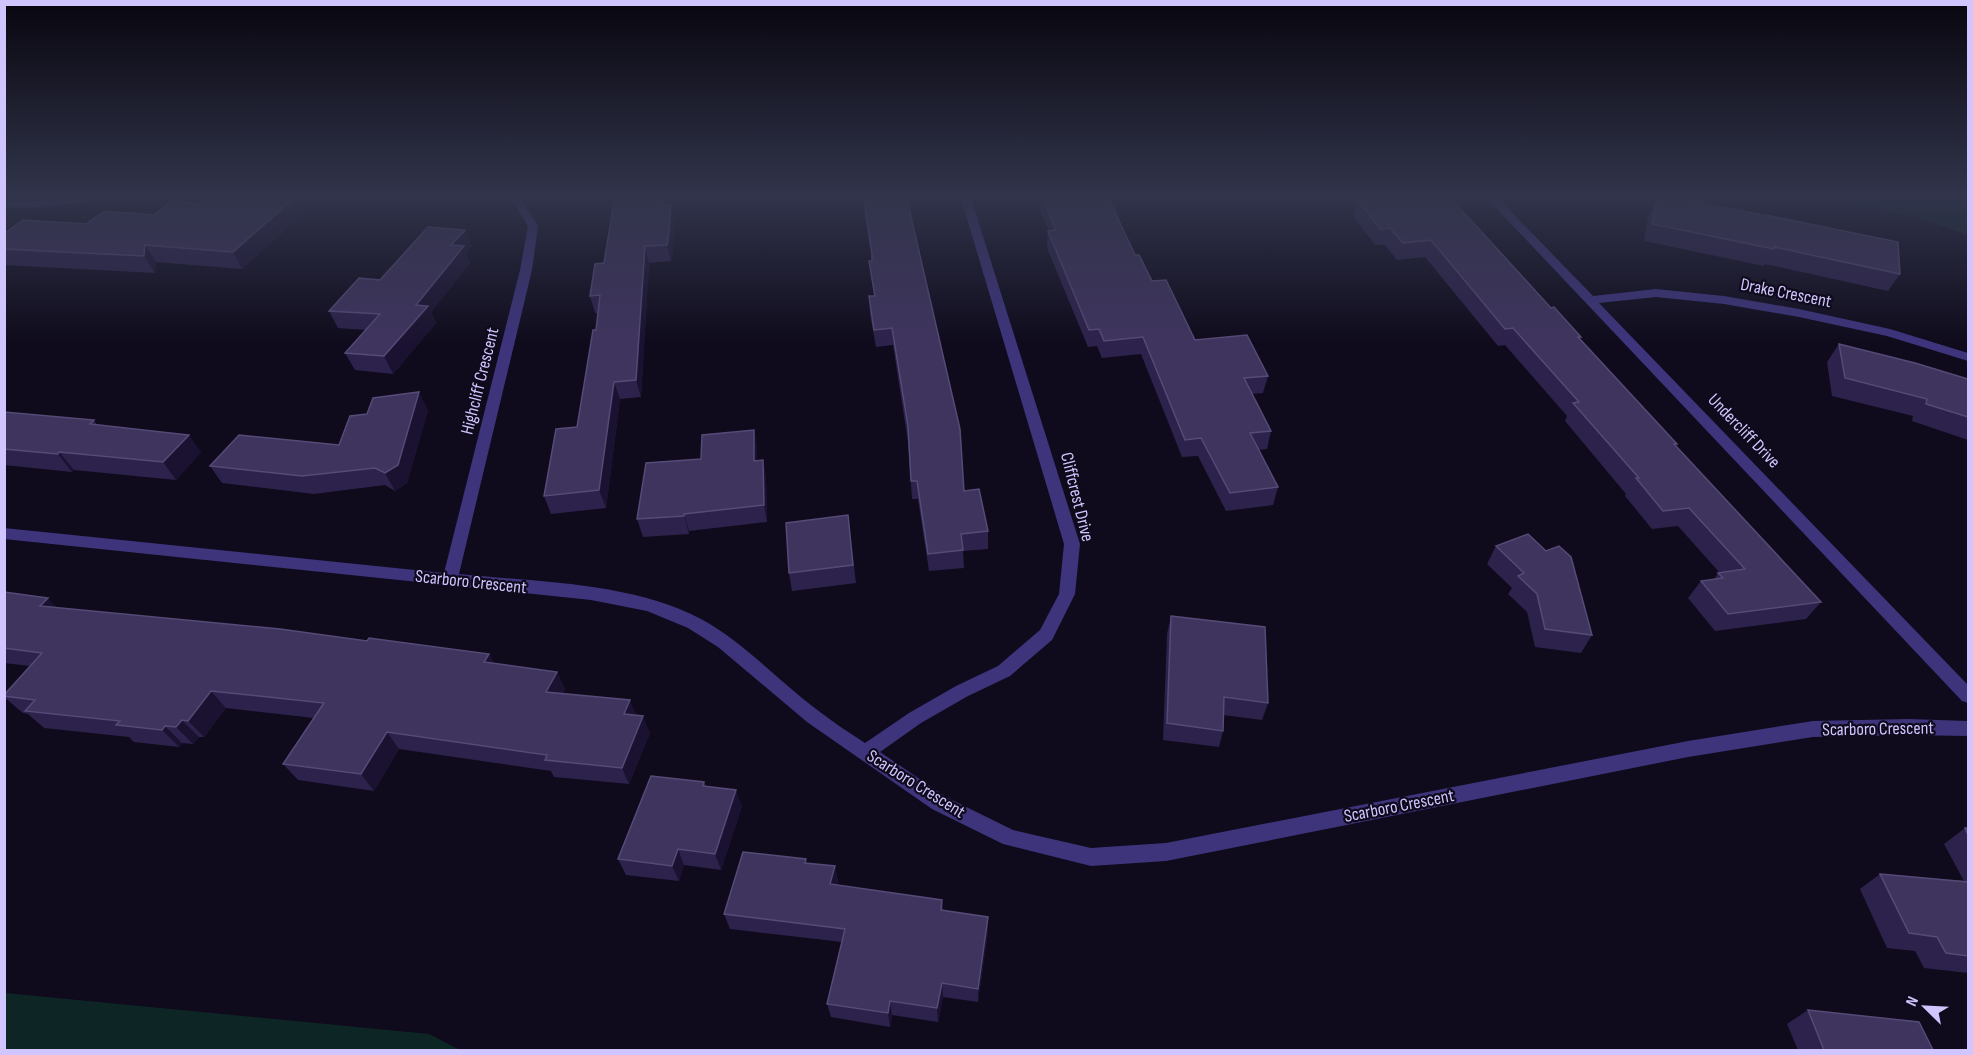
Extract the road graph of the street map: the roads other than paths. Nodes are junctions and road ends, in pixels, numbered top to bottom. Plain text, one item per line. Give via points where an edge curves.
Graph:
1 (530, 244) edge
2 (980, 244) edge
3 (1537, 244) edge
4 (1592, 300) junction
5 (1968, 357) edge
6 (4, 533) edge
7 (450, 580) junction
8 (1968, 696) edge
9 (1968, 729) edge
10 (866, 752) junction

1 - 7 street, Highcliff Crescent
2 - 10 street, Cliffcrest Drive via 1072,544 1067,594 1046,635 1004,671 915,718
3 - 4 street, Undercliff Drive
4 - 5 street, Drake Crescent via 1656,293 1724,300 1878,331
4 - 8 street, Undercliff Drive
6 - 7 street, Scarboro Crescent
7 - 10 street, Scarboro Crescent via 591,594 649,605 694,623 724,642 813,717
9 - 10 street, Scarboro Crescent via 1813,729 1688,749 1166,852 1091,857 1010,838 939,803

